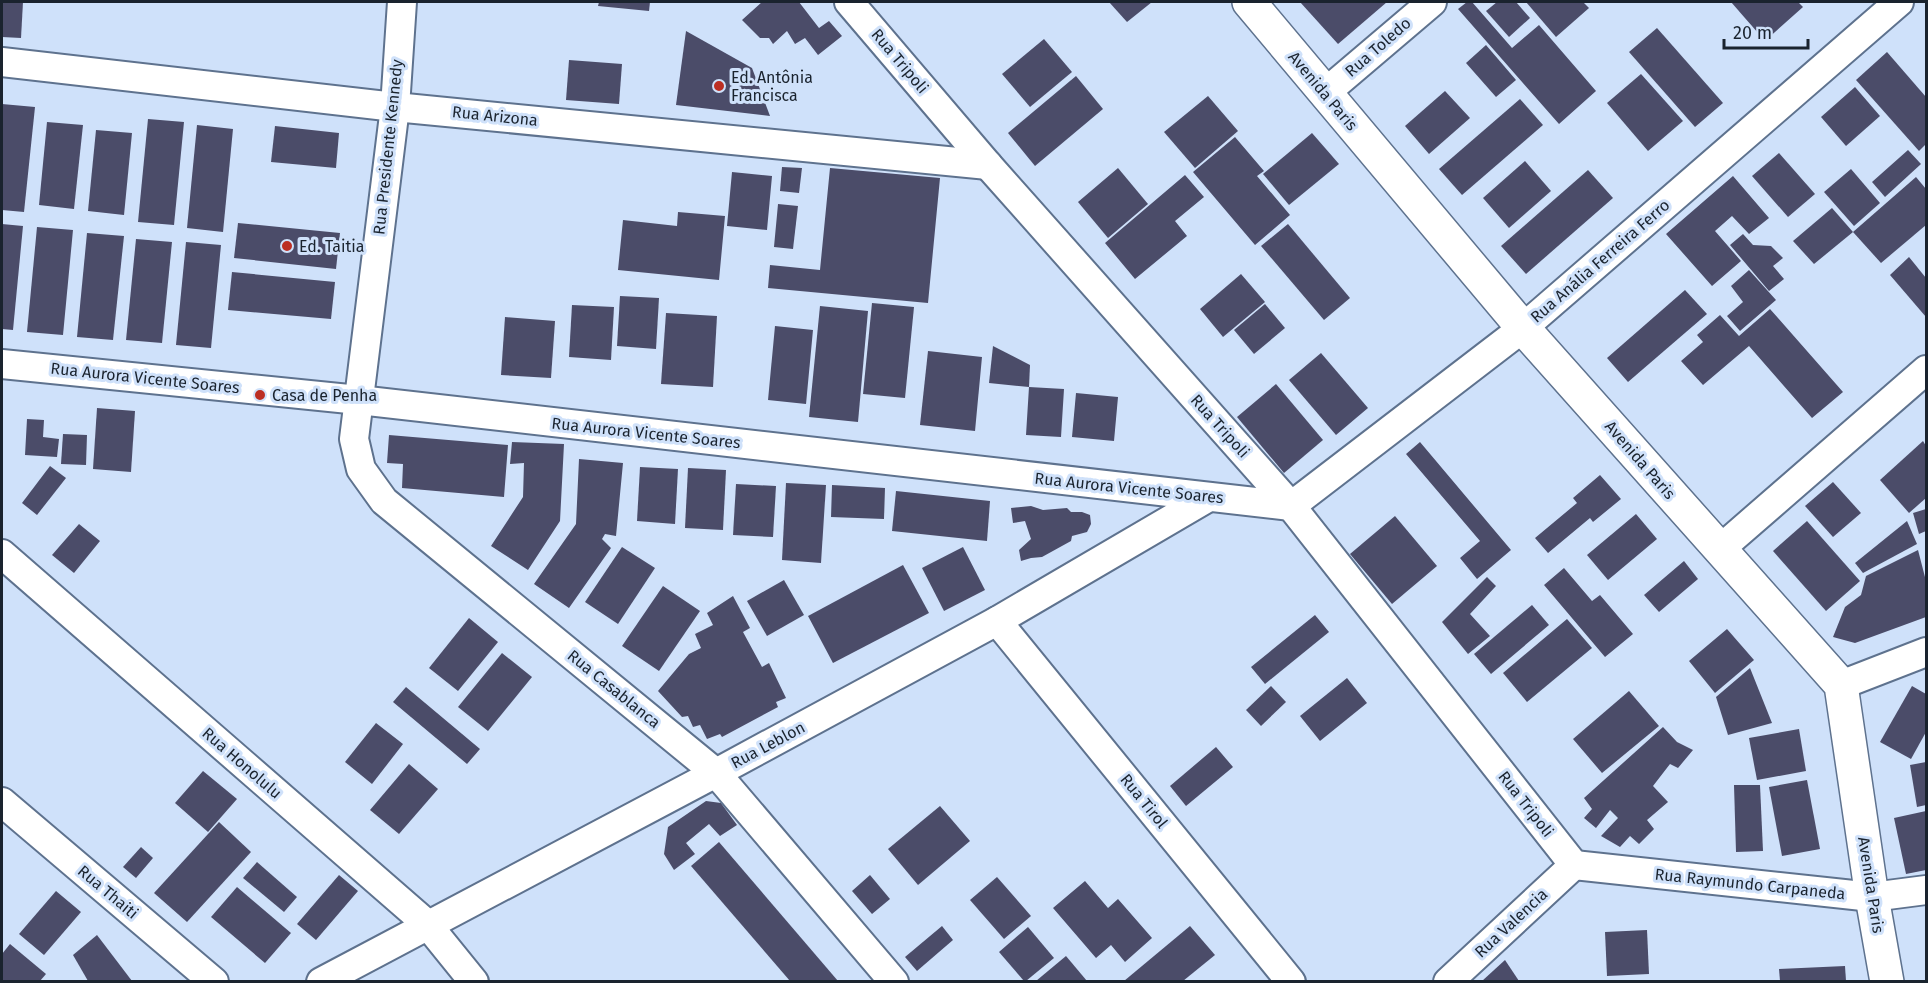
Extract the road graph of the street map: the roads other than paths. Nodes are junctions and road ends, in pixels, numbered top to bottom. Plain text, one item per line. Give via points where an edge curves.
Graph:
1 (402, 2) edge
2 (849, 2) edge
3 (1249, 2) edge
4 (1432, 2) edge
5 (1899, 2) edge
6 (2, 62) edge
7 (1325, 93) junction
8 (395, 107) junction
9 (988, 165) junction
10 (1523, 328) junction
11 (2, 364) edge
12 (1926, 370) edge
13 (359, 400) junction
14 (1209, 497) junction
15 (1291, 506) junction
16 (1719, 550) junction
17 (2, 554) edge
18 (997, 621) junction
19 (1926, 651) edge
20 (1841, 685) junction
21 (716, 773) junction
22 (2, 802) edge
23 (1574, 865) junction
24 (1926, 890) edge
25 (1872, 897) junction
26 (427, 924) junction
27 (214, 981) edge
28 (321, 981) edge
29 (474, 981) edge
30 (894, 981) edge
31 (1291, 981) edge
32 (1448, 981) edge
33 (1887, 981) edge

1 - 8 street, Rua Presidente Kennedy
2 - 9 street, Rua Tripoli
3 - 7 street, Avenida Paris
4 - 7 street, Rua Toledo
5 - 10 street, Rua Anália Ferreira Ferro
6 - 8 street, Rua Arizona
7 - 10 street, Avenida Paris
8 - 9 street, Rua Arizona
8 - 13 street, Rua Presidente Kennedy
9 - 15 street, Rua Tripoli
10 - 15 street, Rua Anália Ferreira Ferro
10 - 16 street, Avenida Paris
11 - 13 street, Rua Aurora Vicente Soares
12 - 16 street
13 - 14 street, Rua Aurora Vicente Soares
13 - 21 street, Rua Casablanca via 354,439 361,469 384,501
14 - 15 street, Rua Aurora Vicente Soares
14 - 18 street, Rua Leblon
15 - 23 street, Rua Tripoli
16 - 20 street, Avenida Paris
17 - 26 street, Rua Honolulu
18 - 21 street, Rua Leblon
18 - 31 street, Rua Tirol
19 - 20 street
20 - 25 street, Avenida Paris
21 - 26 street, Rua Leblon
21 - 30 street, Rua Casablanca
22 - 27 street, Rua Thaiti
23 - 25 street, Rua Raymundo Carpaneda
23 - 32 street, Rua Valencia
24 - 25 street, Rua Raymundo Carpaneda
25 - 33 street, Avenida Paris
26 - 28 street, Rua Leblon
26 - 29 street, Rua Honolulu

